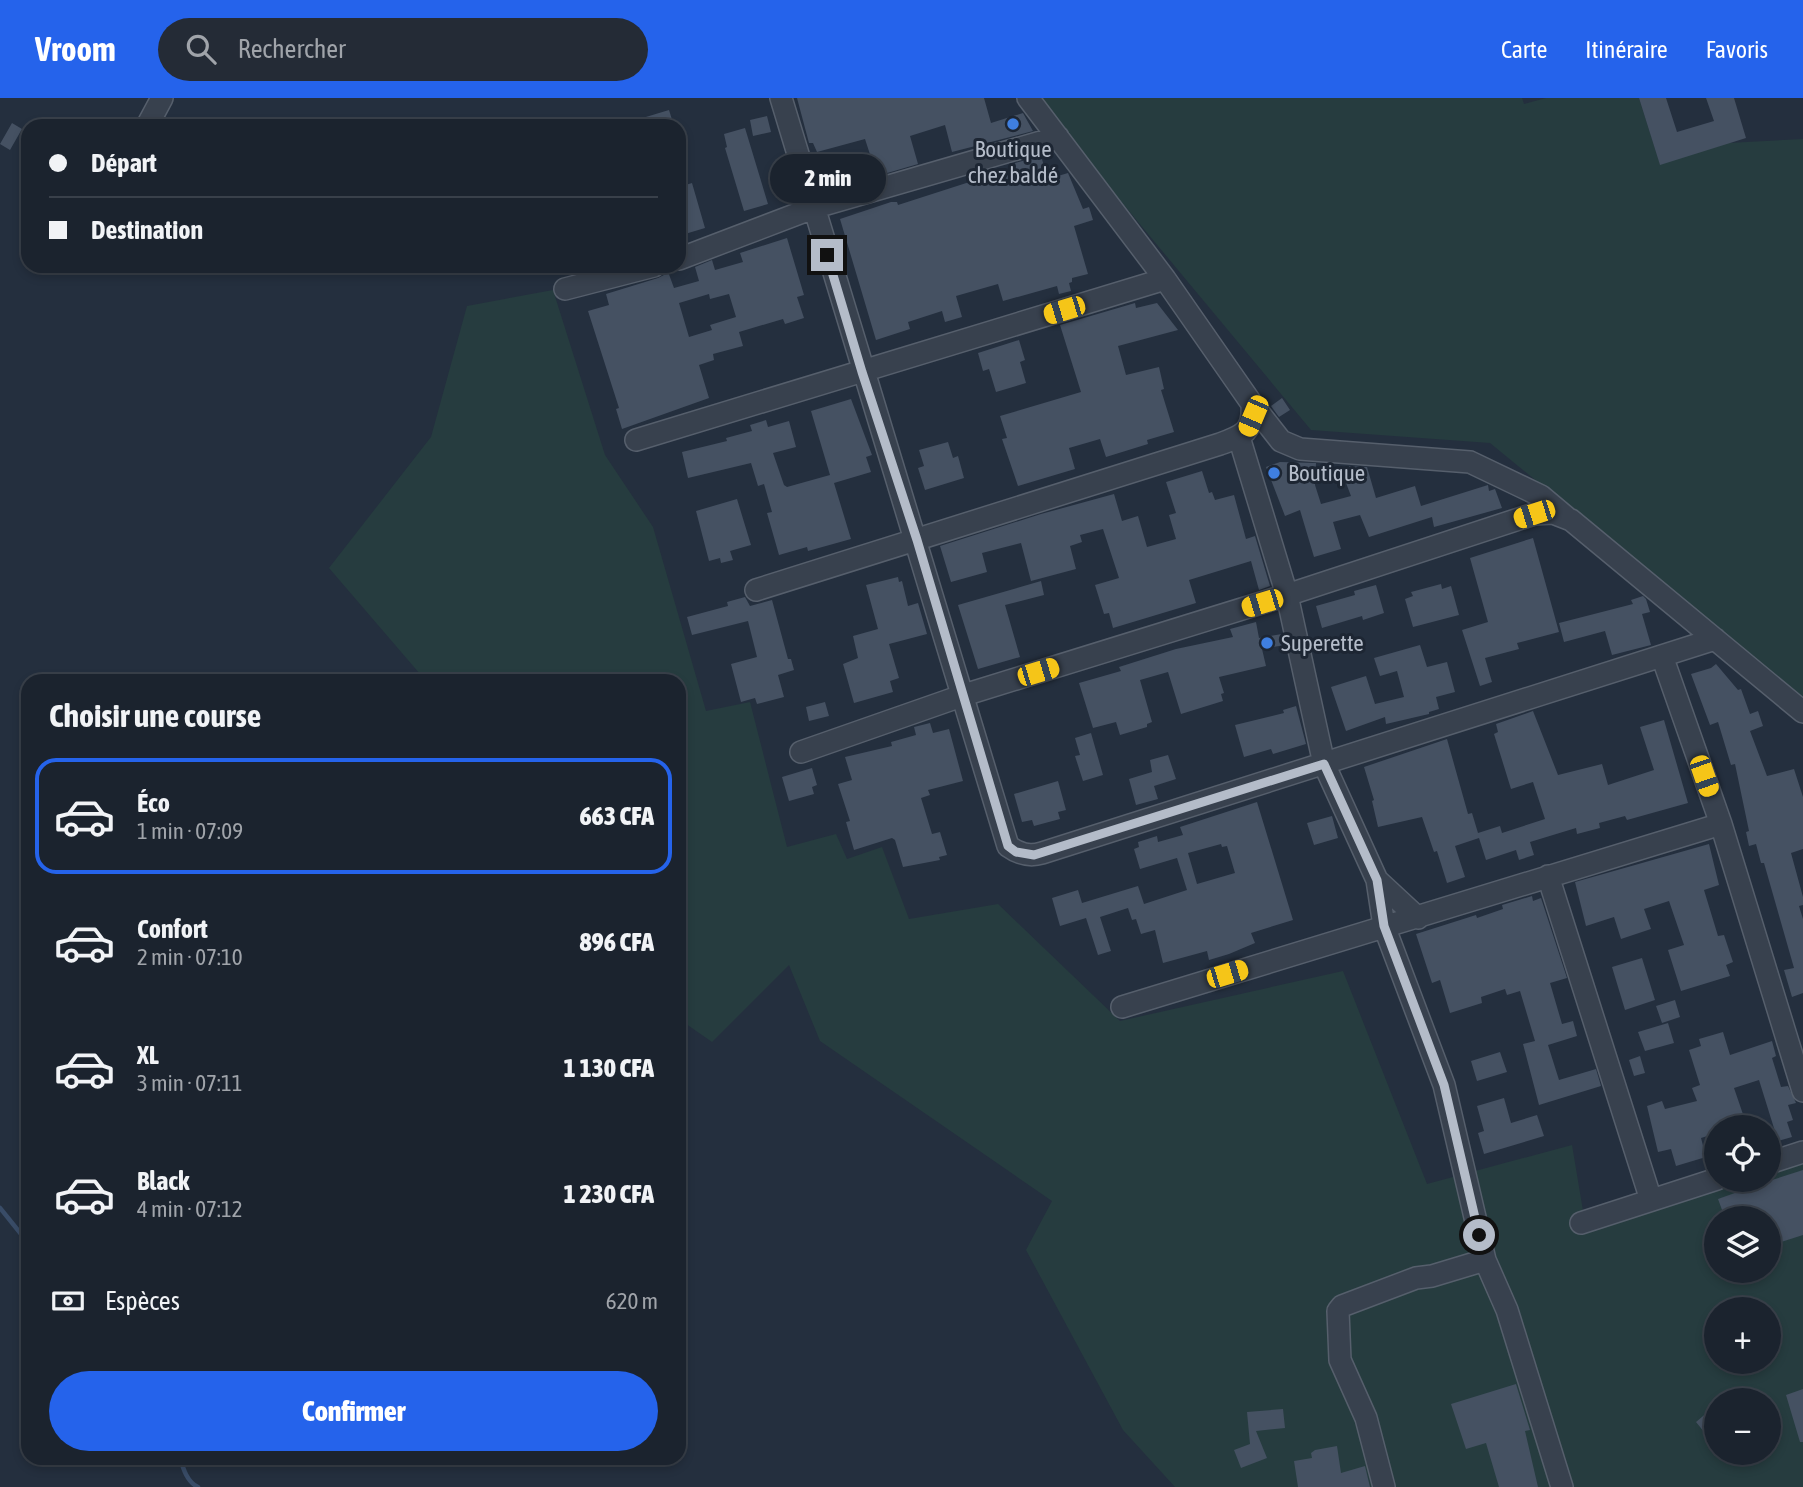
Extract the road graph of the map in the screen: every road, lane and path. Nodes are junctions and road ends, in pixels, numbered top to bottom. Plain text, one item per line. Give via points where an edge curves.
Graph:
1 (162, 98) edge
2 (781, 98) edge
3 (1028, 98) edge
4 (152, 119) edge
5 (1058, 138) junction
6 (813, 208) junction
7 (686, 256) edge
8 (627, 273) edge
9 (1165, 279) junction
10 (565, 289) dead end
11 (862, 372) junction
12 (1252, 404) junction
13 (1240, 437) junction
14 (636, 440) dead end
15 (1571, 520) junction
16 (917, 540) junction
17 (756, 590) dead end
18 (1287, 596) junction
19 (1715, 639) junction
20 (1662, 656) junction
21 (964, 695) junction
22 (1803, 712) edge
23 (802, 752) dead end
24 (1324, 764) junction
25 (1721, 824) junction
26 (1548, 876) junction
27 (1377, 880) junction
28 (1418, 918) junction
29 (1384, 926) junction
30 (1122, 1007) dead end
31 (1803, 1091) edge
32 (1803, 1152) edge
33 (1781, 1159) edge
34 (1704, 1183) edge
35 (1651, 1200) junction
36 (1581, 1223) dead end
37 (1485, 1260) junction
38 (1384, 1487) edge
39 (1562, 1487) edge

1 - 4 street
2 - 6 street
3 - 5 street
5 - 6 street
5 - 9 street
6 - 7 street
6 - 11 street
8 - 10 street
9 - 11 street
9 - 12 street
11 - 14 street
11 - 16 street
12 - 13 street via 1248,430
12 - 15 street via 1281,441 1300,449 1470,462 1541,496
13 - 16 street
13 - 18 street
15 - 18 street via 1553,513 1534,514
15 - 19 street
16 - 17 street
16 - 21 street
18 - 21 street
18 - 24 street
19 - 20 street
19 - 22 street
20 - 24 street
20 - 25 street
21 - 23 street
21 - 24 street via 1008,846 1025,855
24 - 27 street
25 - 26 street
25 - 31 street
26 - 28 street
26 - 35 street
27 - 28 street
27 - 29 street
28 - 29 street
29 - 30 street
29 - 37 street via 1444,1085
32 - 33 street
34 - 35 street
35 - 36 street
37 - 38 street via 1416,1278 1338,1311 1340,1360 1366,1418
37 - 39 street via 1507,1310

